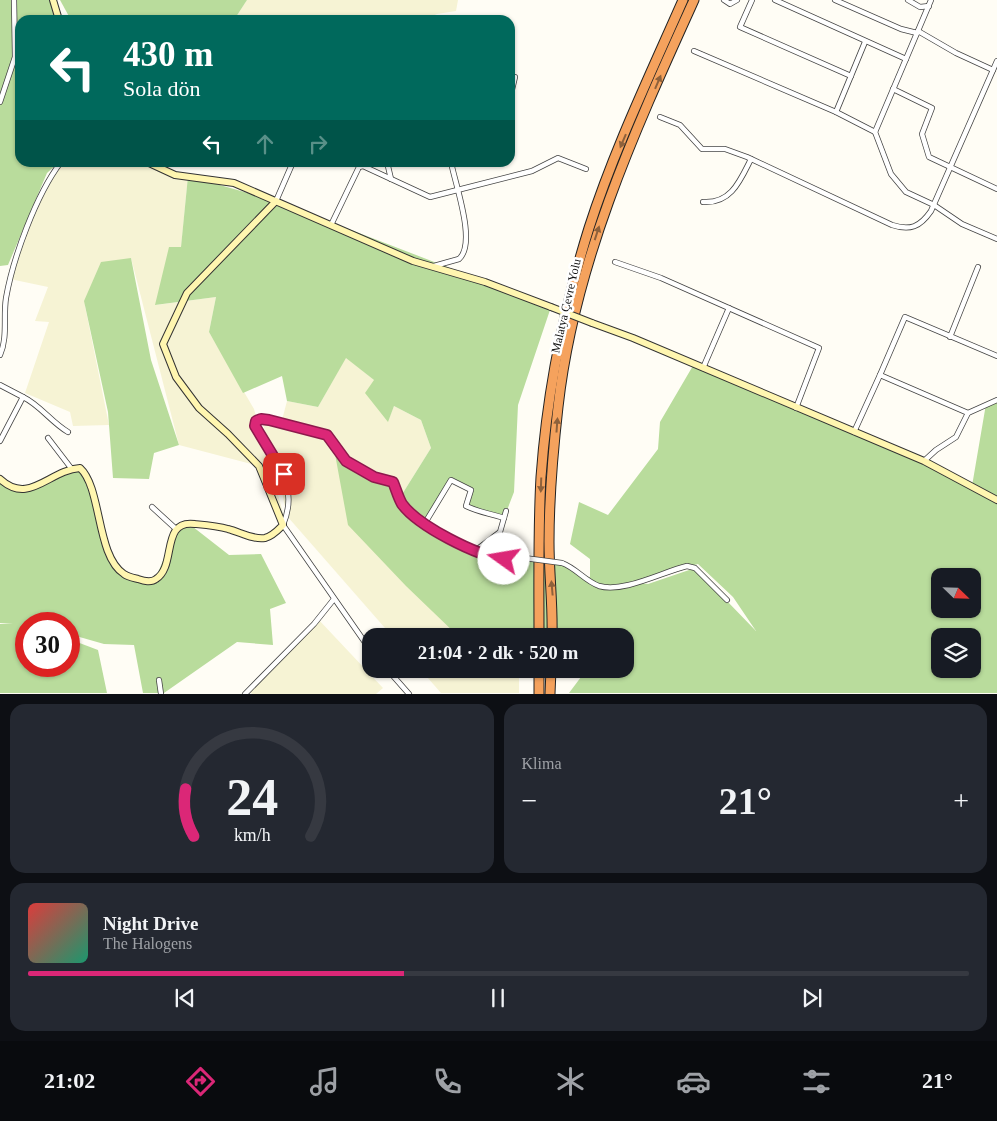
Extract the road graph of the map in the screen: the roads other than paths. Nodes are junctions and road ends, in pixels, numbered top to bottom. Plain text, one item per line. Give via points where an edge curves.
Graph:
1 (14, 0) edge
2 (54, 0) edge
3 (683, 0) edge
4 (694, 0) edge
5 (724, 0) edge
6 (737, 0) edge
7 (752, 0) edge
8 (775, 0) edge
9 (834, 0) edge
10 (908, 0) edge
11 (932, 0) edge
12 (929, 6) junction
13 (58, 15) edge
14 (917, 32) junction
15 (865, 42) junction
16 (694, 52) dead end
17 (906, 59) junction
18 (997, 61) edge
19 (993, 70) junction
20 (851, 76) junction
21 (892, 89) junction
22 (0, 102) edge
23 (836, 112) junction
24 (660, 117) dead end
25 (875, 132) junction
26 (751, 159) junction
27 (58, 167) edge
28 (158, 167) edge
29 (291, 167) edge
30 (359, 167) edge
31 (364, 167) edge
32 (388, 167) edge
33 (452, 167) edge
34 (952, 167) junction
35 (586, 169) dead end
36 (391, 179) junction
37 (997, 189) edge
38 (457, 191) junction
39 (276, 201) junction
40 (703, 202) dead end
41 (934, 205) junction
42 (331, 225) junction
43 (997, 240) edge
44 (615, 262) dead end
45 (431, 267) junction
46 (978, 267) dead end
47 (729, 308) junction
48 (903, 311) dead end
49 (2, 312) edge
50 (905, 317) junction
51 (950, 337) junction
52 (0, 355) edge
53 (997, 356) edge
54 (703, 368) junction
55 (880, 376) junction
56 (0, 385) edge
57 (22, 397) junction
58 (997, 400) edge
59 (796, 408) junction
60 (968, 413) junction
61 (68, 432) dead end
62 (854, 432) junction
63 (48, 438) dead end
64 (0, 441) edge
65 (924, 461) junction
66 (71, 468) junction
67 (0, 479) edge
68 (997, 500) edge
69 (152, 507) dead end
70 (506, 511) dead end
71 (504, 518) junction
72 (425, 523) junction
73 (283, 525) junction
74 (176, 529) junction
75 (475, 551) junction
76 (334, 599) junction
77 (727, 600) dead end
78 (539, 628) edge
79 (552, 628) edge
80 (362, 638) edge
81 (395, 678) edge
82 (539, 678) edge
83 (551, 678) edge
84 (159, 680) dead end
85 (161, 694) edge
86 (245, 694) edge
87 (409, 694) edge
88 (539, 694) edge
89 (550, 694) edge

1 - 22 street via 15,58
2 - 13 street
3 -> 78 highway, Malatya Çevre Yolu via 589,228 562,334 542,476
79 -> 4 highway, Malatya Çevre Yolu via 549,543 558,405 571,337 597,233 618,174
5 - 6 street via 730,4
7 - 20 street via 740,27
8 - 15 street
9 - 14 street via 901,29
10 - 12 street
11 - 12 street
12 - 14 street
14 - 17 street
14 - 19 street
15 - 17 street
15 - 20 street
16 - 23 street
17 - 21 street
18 - 19 street
19 - 34 street
20 - 23 street
21 - 25 street
21 - 34 street via 932,108 922,130 922,139 929,157
23 - 25 street
24 - 26 street via 680,125 702,149 725,149
25 - 41 street via 891,174 900,186
26 - 40 street via 734,190 712,203
26 - 41 street via 901,228 917,226
27 - 49 street via 43,191 20,248
28 - 39 street via 175,175 234,183
29 - 39 street
30 - 42 street
31 - 36 street
32 - 36 street
33 - 38 street
34 - 37 street
34 - 41 street
35 - 38 street via 558,158 532,171
36 - 38 street via 427,196
38 - 45 street via 468,239 465,252 459,258
39 - 42 street
39 - 73 street via 187,293 162,344 176,377 199,408 259,466
41 - 43 street via 962,224
42 - 45 street
44 - 47 street
45 - 54 street, bridge via 485,282
46 - 51 street
47 - 54 street
47 - 59 street via 819,348
48 - 50 street
49 - 52 street via 6,330
50 - 51 street
50 - 55 street
51 - 53 street
54 - 59 street
55 - 60 street
55 - 62 street
56 - 57 street
57 - 61 street via 37,404 55,424
57 - 64 street
58 - 60 street
59 - 62 street
60 - 65 street via 956,436
62 - 65 street
63 - 66 street
65 - 68 street
66 - 67 street via 26,490 15,490
66 - 74 street via 80,468 88,475 99,524 114,563 124,574 151,581 162,575
69 - 74 street
70 - 71 street
71 - 72 street via 483,514 466,506 471,490 451,480
71 - 75 street via 500,532
72 - 73 street via 403,505 393,482 350,465 338,454 327,435 261,419 255,426 284,474 288,487
72 - 75 street
73 - 74 street via 271,536 263,538 188,523
73 - 76 street
75 - 77 street, bridge via 491,558 517,557 562,563 590,582 610,587 624,586 687,566 695,568
76 - 80 street
76 - 86 street
81 - 87 street
82 - 88 highway
83 - 89 highway
84 - 85 street

